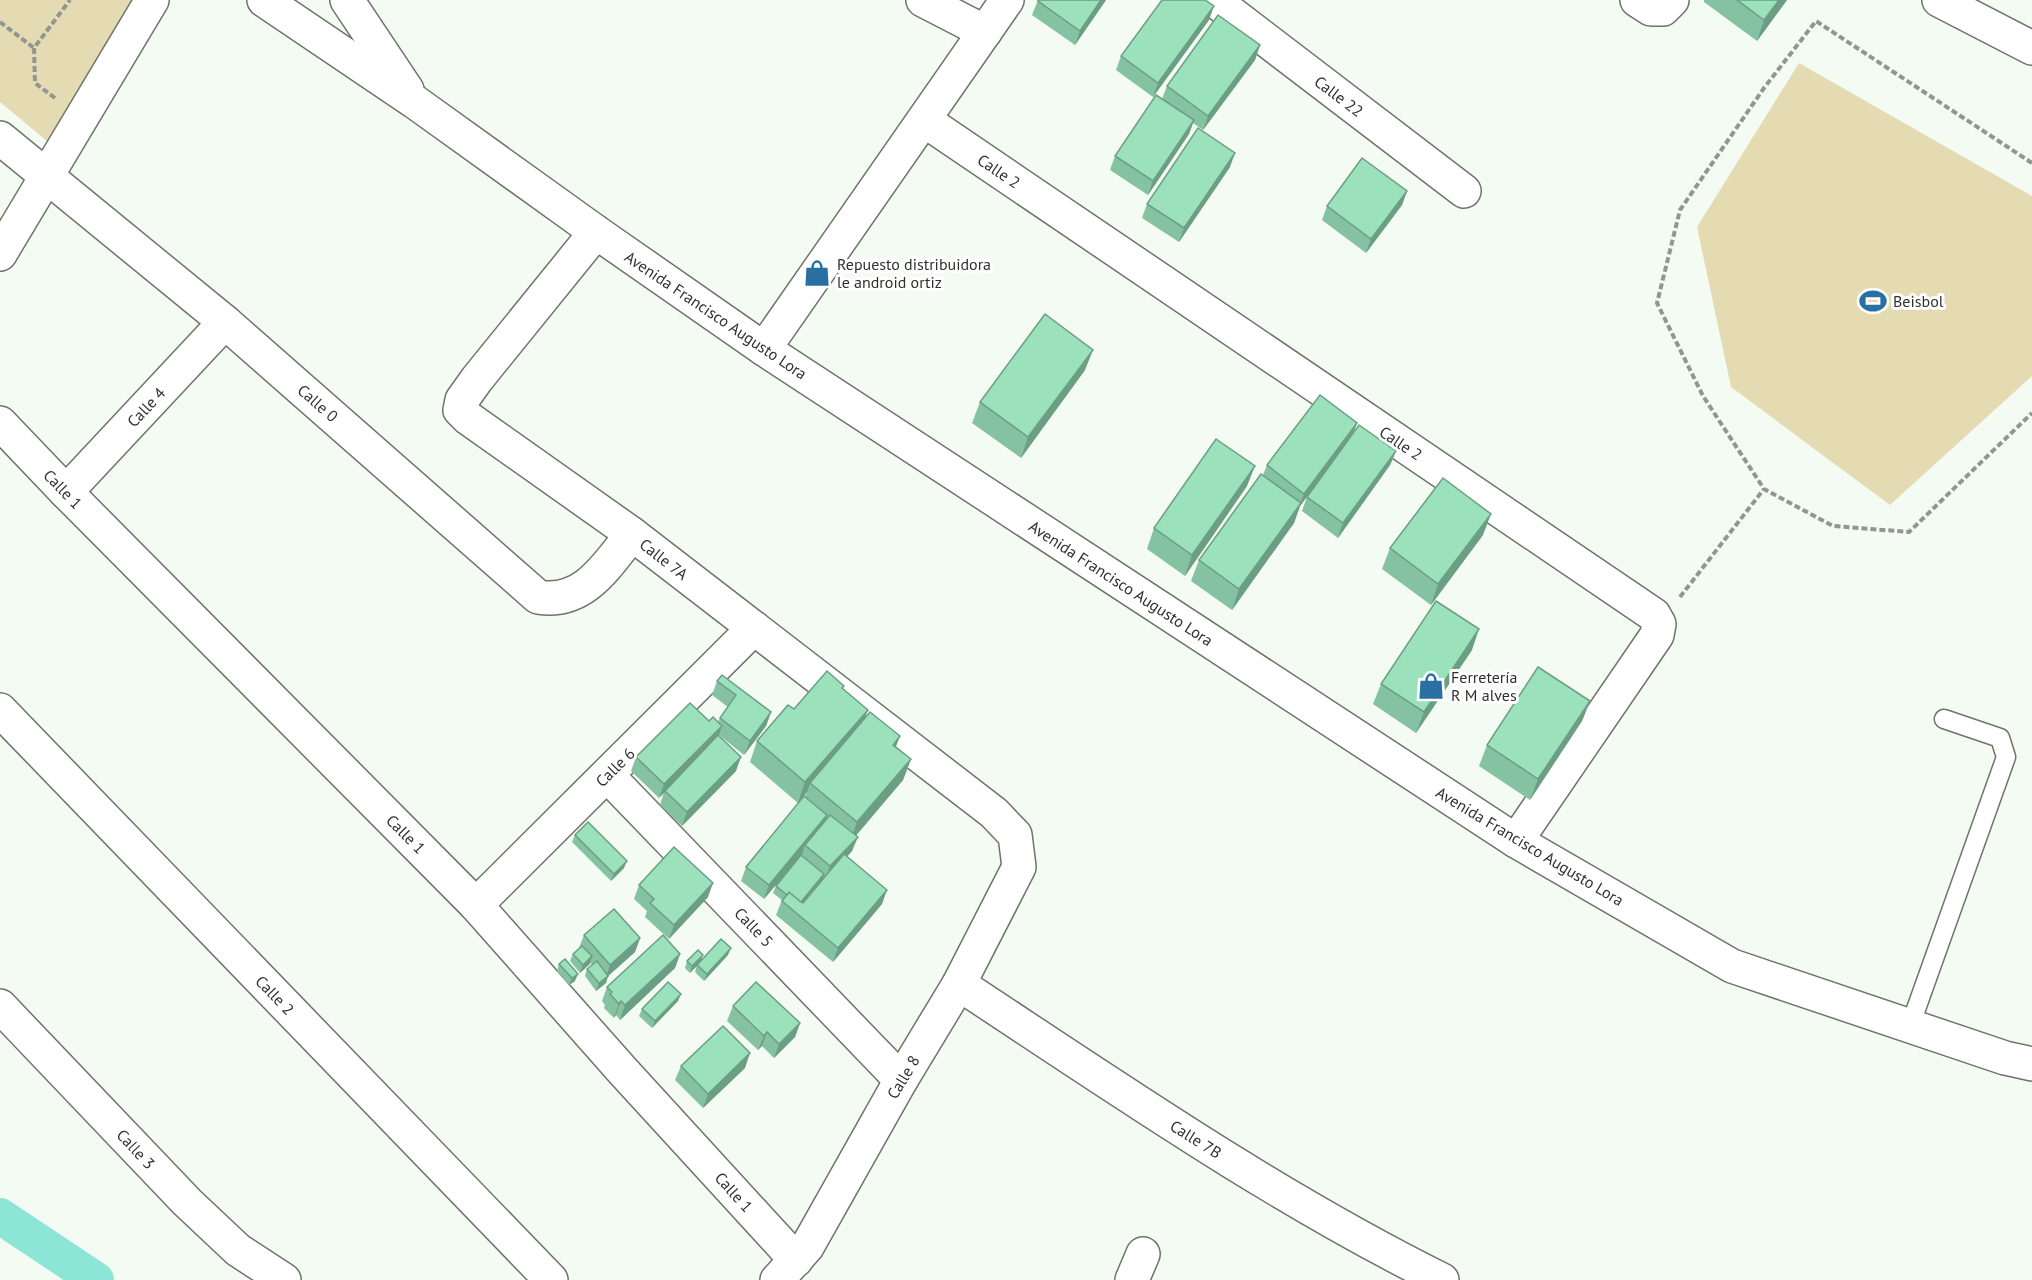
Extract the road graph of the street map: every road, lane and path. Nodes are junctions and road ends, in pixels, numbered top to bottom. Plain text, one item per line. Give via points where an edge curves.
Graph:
1 (69, 0) edge
2 (152, 0) edge
3 (264, 0) edge
4 (347, 0) edge
5 (923, 0) edge
6 (1007, 0) edge
7 (1214, 0) edge
8 (1637, 0) edge
9 (1672, 0) edge
10 (1939, 0) edge
11 (0, 22) edge
12 (985, 32) junction
13 (34, 48) junction
14 (2032, 48) edge
15 (415, 102) junction
16 (81, 120) junction
17 (924, 120) junction
18 (0, 138) edge
19 (2032, 163) edge
20 (48, 176) junction
21 (1464, 191) dead end
22 (596, 232) junction
23 (0, 255) edge
24 (225, 322) junction
25 (764, 349) junction
26 (2032, 413) edge
27 (0, 423) edge
28 (1764, 489) junction
29 (66, 492) junction
30 (632, 534) junction
31 (1659, 624) junction
32 (754, 628) junction
33 (0, 710) edge
34 (1944, 719) dead end
35 (607, 774) junction
36 (1516, 841) junction
37 (1019, 867) joint
38 (476, 905) junction
39 (959, 984) junction
40 (0, 1005) edge
41 (1910, 1026) junction
42 (2032, 1064) edge
43 (901, 1080) junction
44 (786, 1270) edge
45 (284, 1280) edge
46 (551, 1280) edge
47 (1442, 1280) edge

1 - 13 path
2 - 16 street
3 - 15 street, Avenida Francisco Augusto Lora
4 - 15 street
5 - 12 street
6 - 12 street
7 - 21 street, Calle 22
8 - 9 street via 1651,9 1663,9
10 - 14 street
11 - 13 path
12 - 17 street
13 - 16 path via 36,83
15 - 22 street, Avenida Francisco Augusto Lora
16 - 20 street
17 - 25 street
17 - 31 street, Calle 2 via 1654,615
18 - 20 street, Calle 0
19 - 28 path via 1815,21 1680,210 1657,303 1703,396
20 - 23 street
20 - 24 street, Calle 0
22 - 25 street, Avenida Francisco Augusto Lora
22 - 30 street, Calle 7A via 477,379 462,400 460,410
24 - 29 street, Calle 4
24 - 30 street, Calle 0 via 538,597 561,598 596,580
25 - 36 street, Avenida Francisco Augusto Lora
26 - 28 path via 1909,532 1833,526
27 - 29 street, Calle 1
28 - 31 path
29 - 38 street, Calle 1
30 - 32 street, Calle 7A
31 - 36 street via 1657,635
32 - 35 street, Calle 6
32 - 37 street, Calle 7A via 994,813 1015,835
33 - 46 street, Calle 2
34 - 41 lane via 2000,738 2006,757
35 - 38 street, Calle 6
35 - 43 street, Calle 5
36 - 41 street, Avenida Francisco Augusto Lora via 1732,966
37 - 39 street, Calle 8
38 - 44 street, Calle 1 via 622,1070
39 - 43 street, Calle 8
39 - 47 street, Calle 7B via 1272,1187
40 - 45 street, Calle 3 via 187,1202 238,1250
41 - 42 street, Avenida Francisco Augusto Lora
43 - 44 street, Calle 8 via 807,1247

